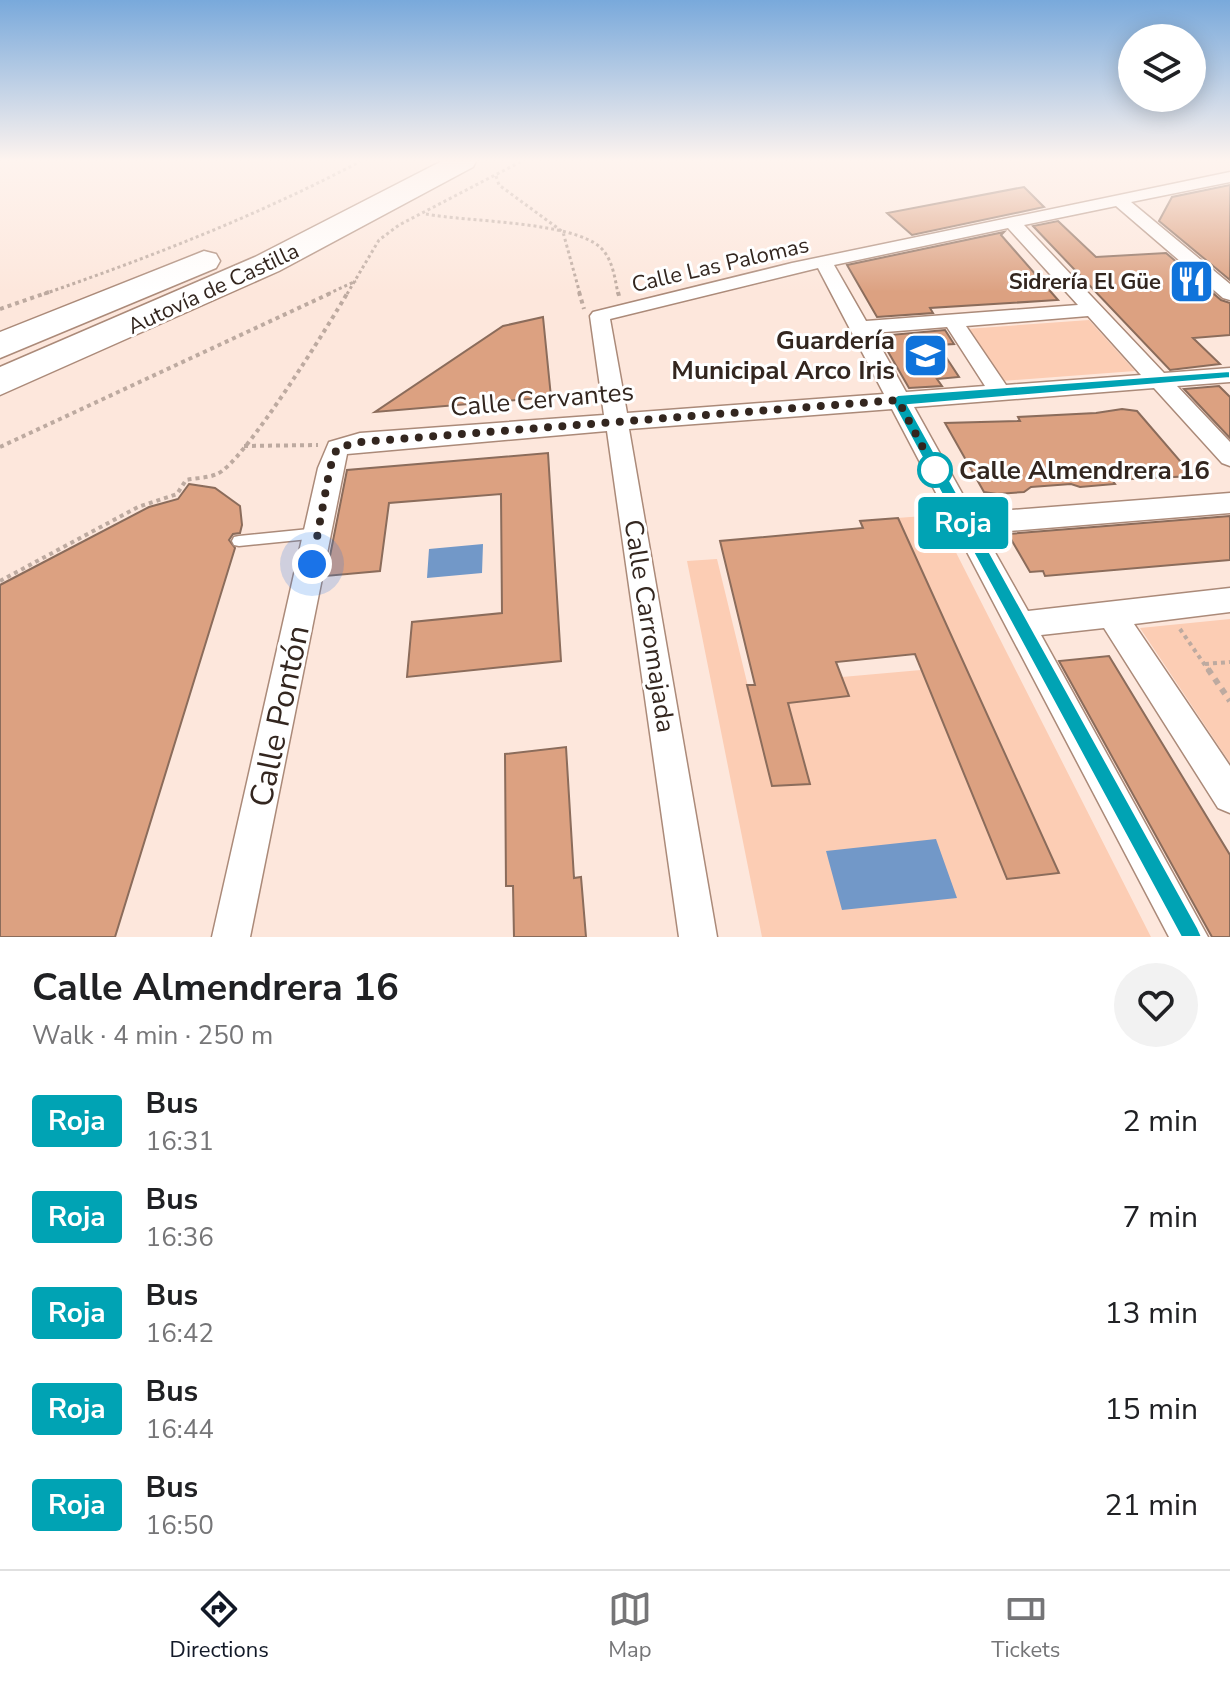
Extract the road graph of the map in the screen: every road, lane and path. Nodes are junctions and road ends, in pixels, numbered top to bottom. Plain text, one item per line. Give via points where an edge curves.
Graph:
1 (276, 205) edge
2 (321, 205) edge
3 (380, 205) edge
4 (439, 205) edge
5 (526, 205) edge
6 (1096, 205) edge
7 (1125, 205) edge
8 (423, 213) junction
9 (1012, 222) junction
10 (563, 232) junction
11 (824, 262) junction
12 (356, 281) junction
13 (1230, 294) edge
14 (0, 309) edge
15 (1094, 310) junction
16 (611, 313) junction
17 (953, 322) junction
18 (859, 328) junction
19 (0, 346) edge
20 (1230, 375) edge
21 (1162, 381) junction
22 (0, 382) edge
23 (1001, 394) junction
24 (898, 400) junction
25 (619, 421) junction
26 (244, 446) junction
27 (0, 447) edge
28 (337, 448) junction
29 (1230, 457) edge
30 (1230, 503) edge
31 (963, 524) junction
32 (319, 533) junction
33 (239, 541) dead end
34 (0, 581) edge
35 (1230, 600) edge
36 (1165, 608) junction
37 (1111, 614) junction
38 (1018, 625) junction
39 (1230, 662) edge
40 (1205, 664) junction
41 (1230, 701) edge
42 (1230, 796) edge
43 (231, 937) edge
44 (698, 937) edge
45 (1189, 937) edge

1 - 14 path via 144,259
2 - 19 highway, Autovía de Castilla
3 - 22 highway, Autovía de Castilla via 267,264
4 - 8 path
5 - 10 path
6 - 9 street, Calle Las Palomas
7 - 13 street
8 - 10 path
8 - 12 path via 379,240
9 - 11 street, Calle Las Palomas
9 - 15 street
10 - 16 path via 585,311
10 - 16 path via 598,245 610,263
11 - 16 street, Calle Las Palomas
11 - 18 street
12 - 26 path
12 - 27 path
15 - 17 street
15 - 21 street
16 - 25 street, Calle Carromajada
17 - 18 street
17 - 23 street
18 - 24 street
20 - 21 street, Calle Cervantes
21 - 23 street, Calle Cervantes
21 - 29 street
23 - 24 street, Calle Cervantes
24 - 25 street, Calle Cervantes
24 - 31 street
25 - 28 street, Calle Cervantes
25 - 44 street, Calle Carromajada
26 - 28 path
26 - 34 path via 219,474 186,480 177,494 138,507
28 - 32 street, Calle Pontón
30 - 31 street
31 - 38 street
32 - 33 lane
32 - 43 street, Calle Pontón
35 - 36 street
36 - 37 street
36 - 40 path
37 - 38 street
37 - 42 street
38 - 45 street
39 - 40 path
40 - 41 path

